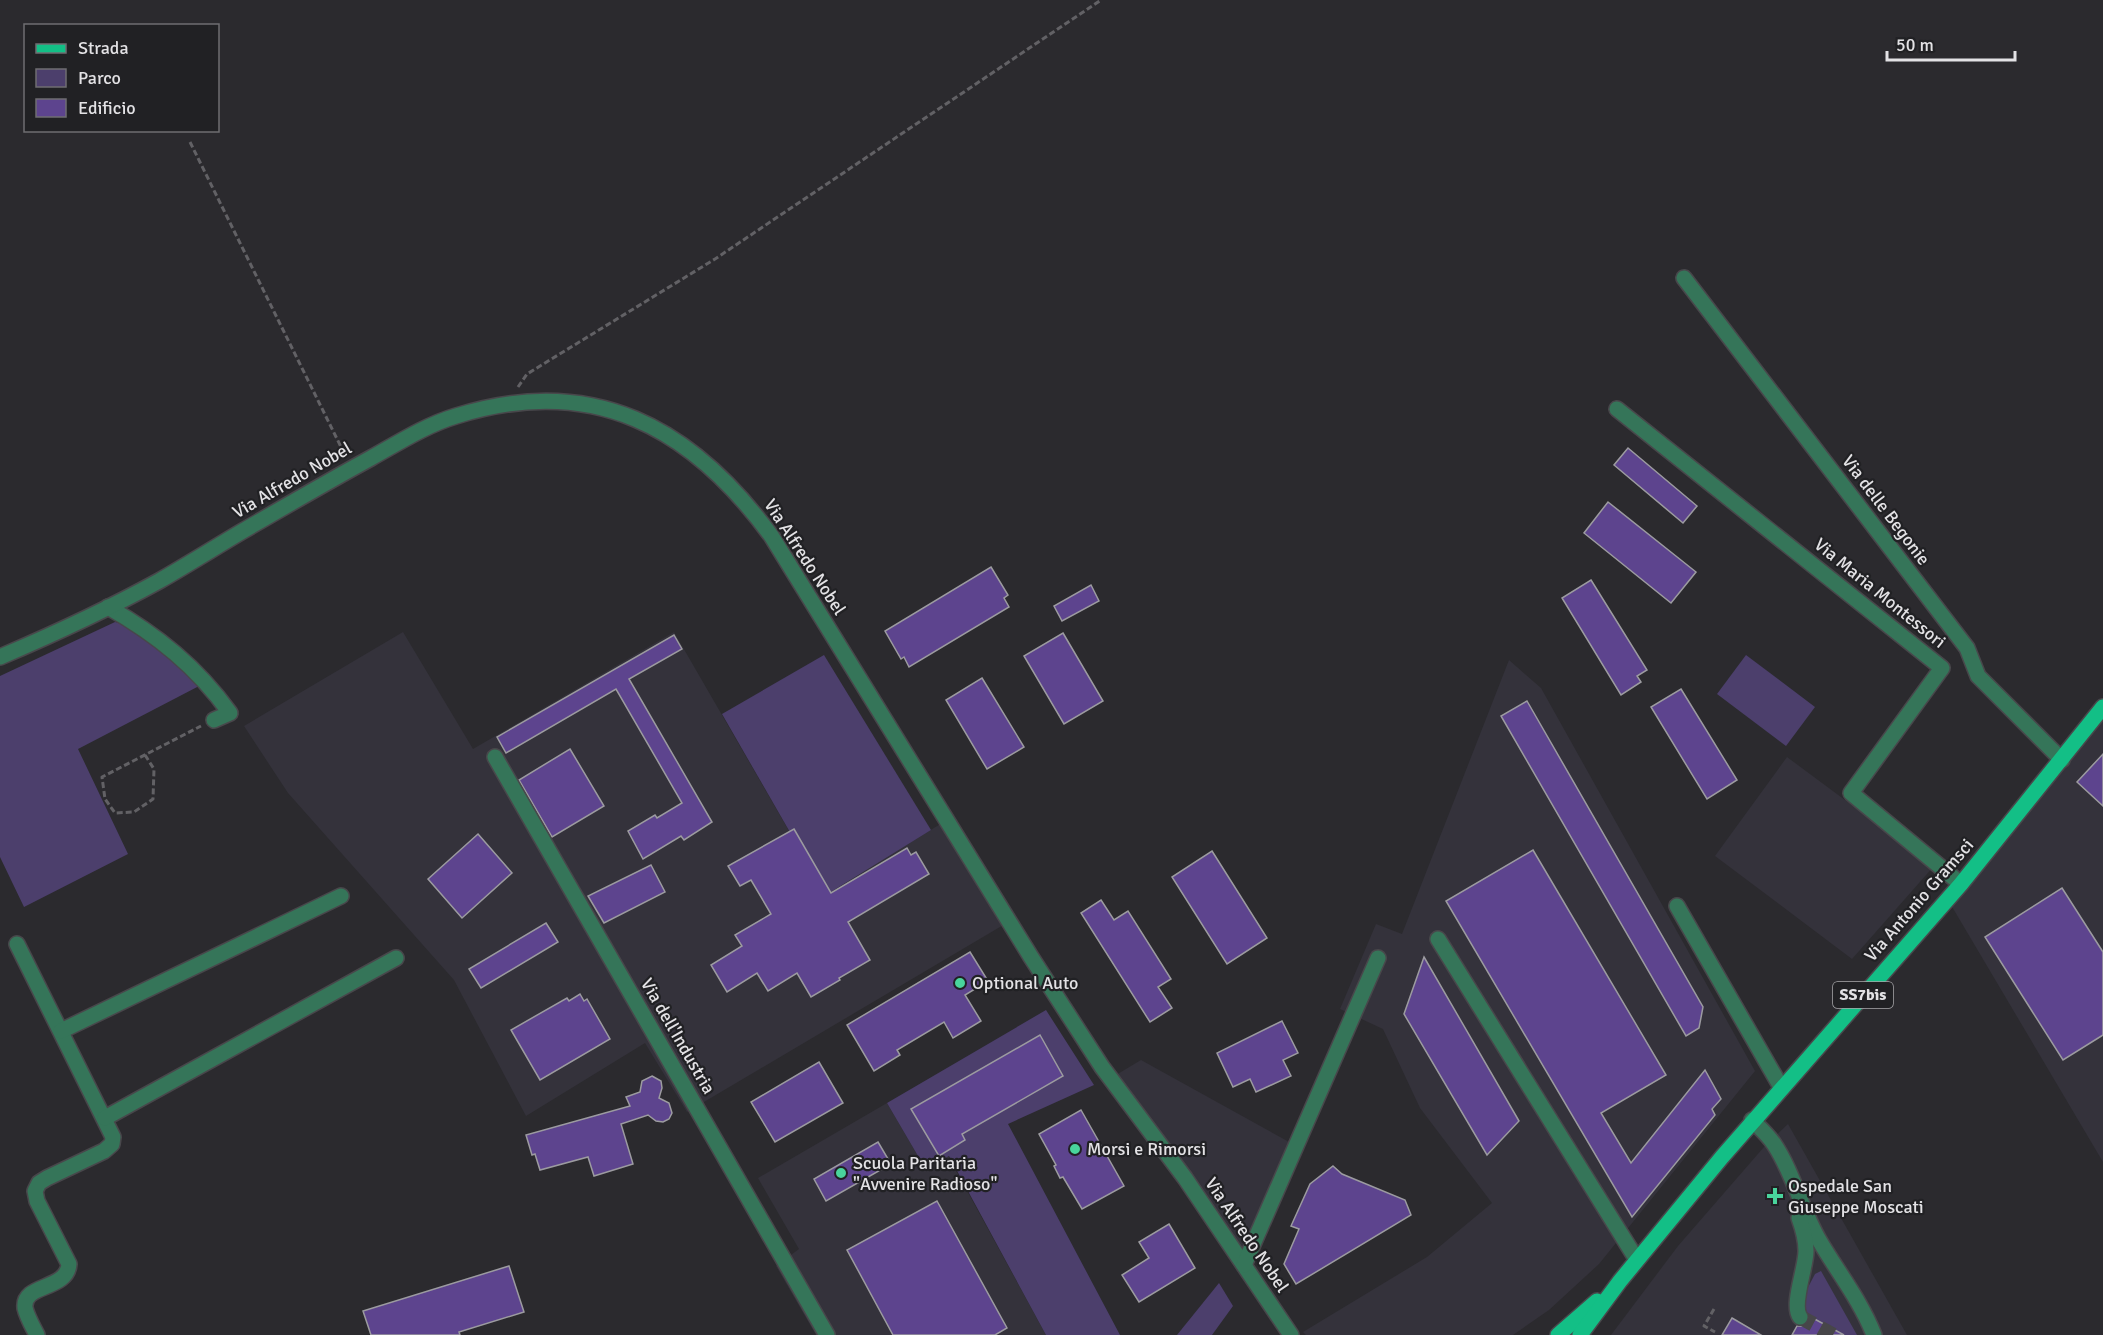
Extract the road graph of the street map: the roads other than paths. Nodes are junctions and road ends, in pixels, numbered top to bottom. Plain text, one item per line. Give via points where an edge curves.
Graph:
1 (1684, 278) dead end
2 (1617, 409) dead end
3 (108, 607) junction
4 (0, 657) edge
5 (2101, 713) edge
6 (214, 720) road end
7 (495, 757) dead end
8 (2062, 760) junction
9 (1960, 884) junction
10 (340, 896) dead end
11 (1677, 906) dead end
12 (1438, 939) dead end
13 (17, 944) dead end
14 (396, 958) dead end
15 (1378, 958) dead end
16 (61, 1031) junction
17 (1781, 1087) junction
18 (105, 1118) junction
19 (1752, 1120) junction
20 (1774, 1144) junction
21 (1637, 1260) junction
22 (1244, 1264) junction
23 (1620, 1281) junction
24 (1800, 1317) dead end
25 (37, 1335) edge
26 (827, 1335) edge
27 (1291, 1335) edge
28 (1558, 1335) edge
29 (1580, 1335) edge
30 (1874, 1335) edge

1 - 8 street, Via delle Begonie via 1967,648 1978,676
2 - 9 street, Via Maria Montessori via 1942,668 1851,793
3 - 4 street, Via Alfredo Nobel
3 - 6 street via 182,657 230,713
3 - 22 street, Via Alfredo Nobel via 352,468 454,416 493,406 578,402 619,412 658,429 725,480 772,537 1089,1047
5 - 8 main road, Via Antonio Gramsci / SS7bis
7 - 26 street, Via dell'Industria
8 - 9 main road, Via Antonio Gramsci / SS7bis
9 - 17 main road, Via Antonio Gramsci / SS7bis
10 - 16 street
11 - 17 street
12 - 21 street
13 - 16 street
14 - 18 street
15 - 22 street
16 - 18 street
17 - 19 main road, Via Antonio Gramsci / SS7bis
18 - 25 street via 112,1144 46,1178 35,1191 69,1264 63,1278 29,1294 25,1301
19 - 20 street
19 - 21 main road, Via Antonio Gramsci / SS7bis
20 - 24 street via 1804,1232 1806,1252 1797,1298
20 - 30 street via 1806,1216
21 - 23 main road, Via Antonio Gramsci / SS7bis
22 - 27 street, Via Alfredo Nobel
23 - 28 main road, Via Antonio Gramsci / SS7bis
23 - 29 main road, Via Antonio Gramsci / SS7bis

